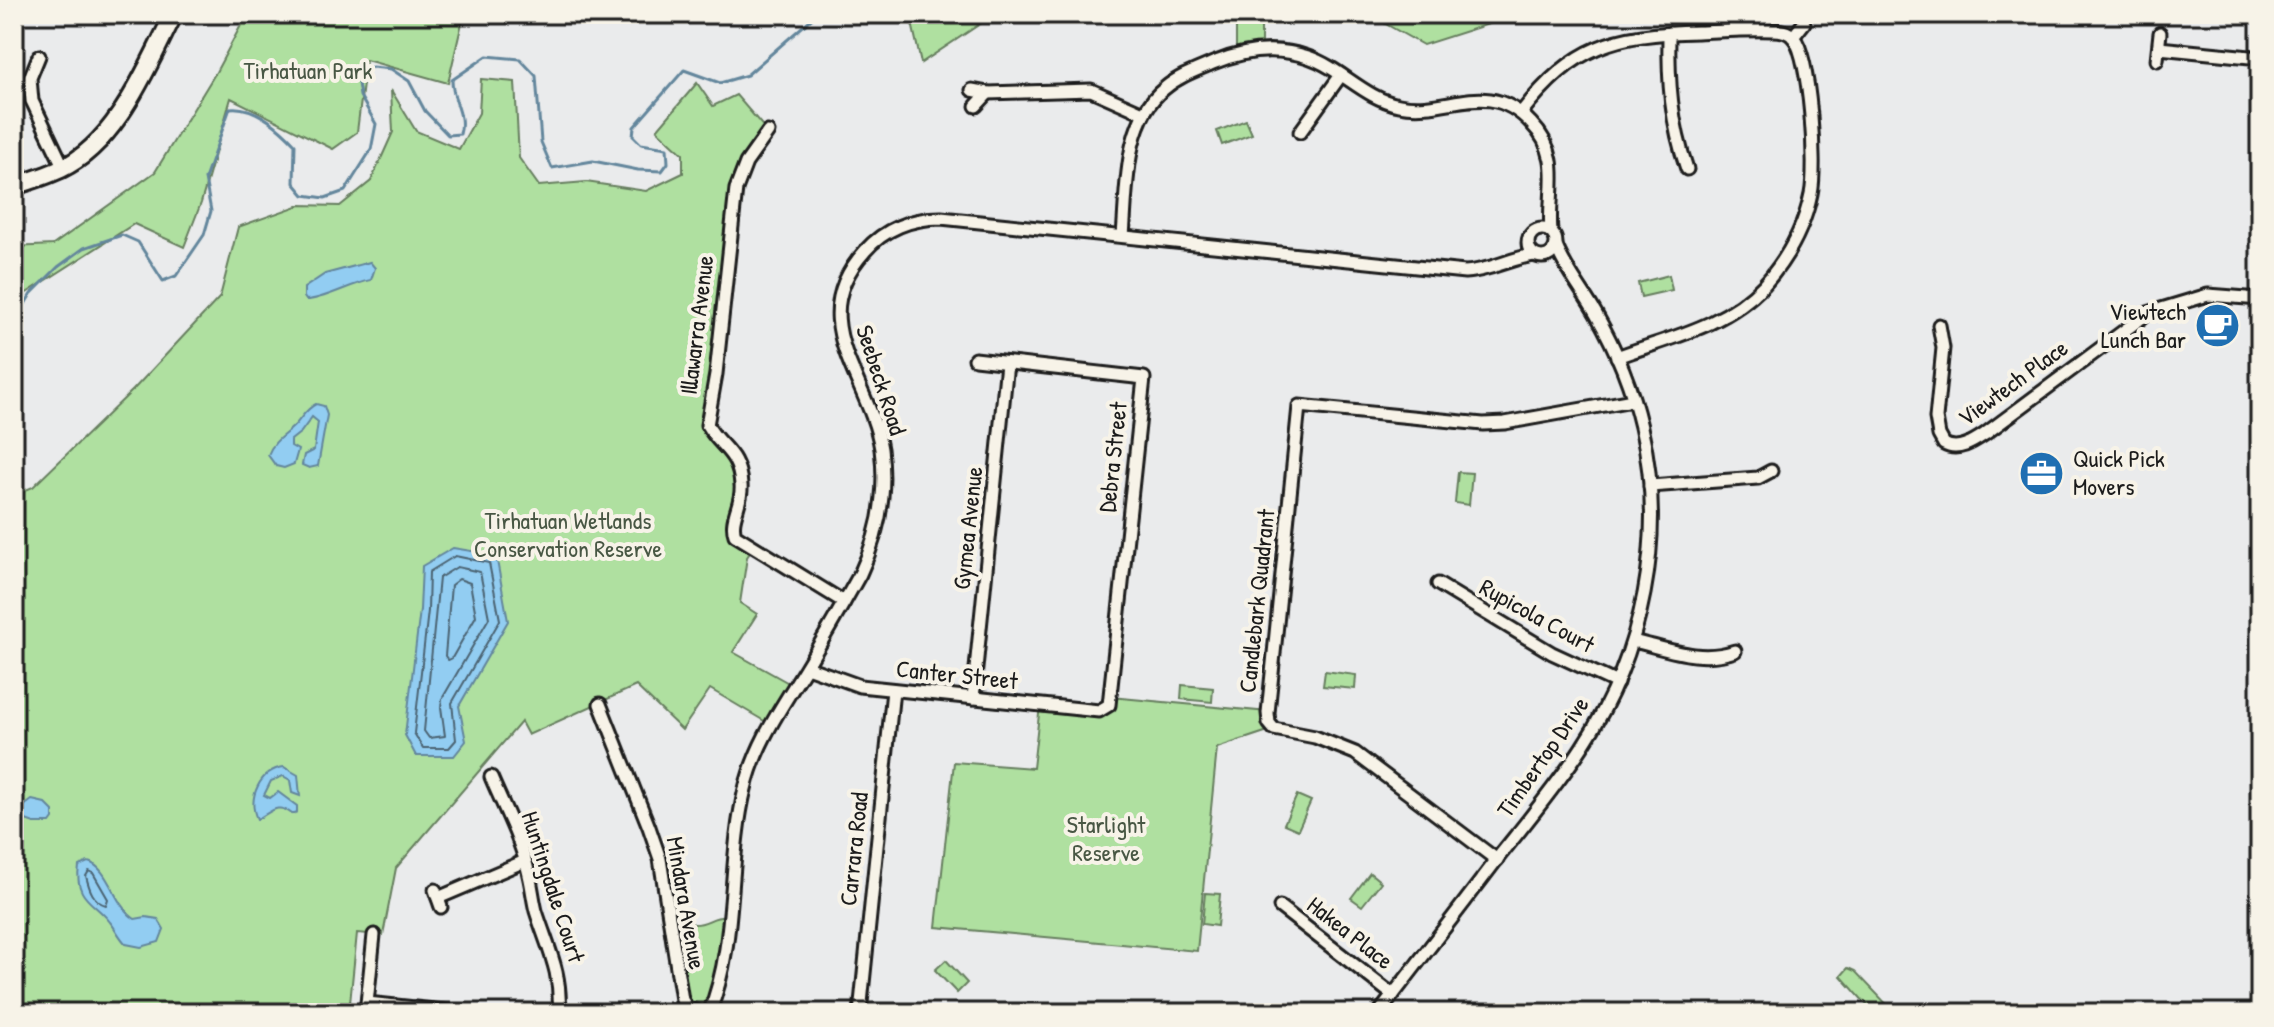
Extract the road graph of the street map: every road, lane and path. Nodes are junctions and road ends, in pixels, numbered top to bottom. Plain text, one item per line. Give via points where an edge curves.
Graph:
1 (174, 14) edge
2 (1804, 23) dead end
3 (1669, 33) junction
4 (2160, 33) dead end
5 (1793, 37) junction
6 (39, 56) dead end
7 (2260, 58) edge
8 (1341, 75) junction
9 (972, 90) dead end
10 (988, 93) junction
11 (976, 106) dead end
12 (1143, 113) junction
13 (1521, 113) junction
14 (768, 132) dead end
15 (1300, 132) dead end
16 (64, 168) junction
17 (1687, 169) dead end
18 (14, 186) edge
19 (1549, 211) junction
20 (1551, 232) junction
21 (1123, 236) junction
22 (1532, 236) junction
23 (1556, 246) junction
24 (1540, 256) junction
25 (1516, 257) junction
26 (1564, 267) junction
27 (2260, 299) edge
28 (1939, 325) dead end
29 (1617, 357) junction
30 (975, 359) dead end
31 (1007, 363) junction
32 (1633, 400) junction
33 (1771, 471) dead end
34 (1650, 486) junction
35 (1438, 584) dead end
36 (844, 602) junction
37 (1633, 641) junction
38 (1735, 651) dead end
39 (807, 667) junction
40 (1617, 683) junction
41 (893, 690) junction
42 (973, 698) junction
43 (600, 704) dead end
44 (1106, 709) joint
45 (490, 777) dead end
46 (1497, 860) junction
47 (525, 861) junction
48 (438, 898) dead end
49 (1280, 907) dead end
50 (374, 935) dead end
51 (1393, 995) junction
52 (366, 1008) edge
53 (464, 1013) edge
54 (559, 1013) edge
55 (700, 1013) edge
56 (709, 1013) edge
57 (860, 1013) edge
58 (1379, 1013) edge

1 - 16 street via 126,108 99,140
2 - 5 street
3 - 5 street via 1768,29
3 - 13 street via 1626,38 1590,51 1549,80
3 - 17 street via 1669,98
4 - 7 street via 2158,54
5 - 29 street via 1801,56 1814,163 1811,194 1793,245 1761,288 1727,315
6 - 16 street via 30,78 32,101
8 - 12 street via 1295,53 1244,53 1172,83
8 - 13 street via 1377,98 1400,105 1483,98
8 - 15 street
9 - 10 street
10 - 11 street
10 - 12 street via 1085,89
12 - 21 street via 1132,150
13 - 19 street, Timbertop Drive via 1541,134 1552,159
14 - 36 street, Illawarra Avenue via 746,163 736,189 707,422 738,468 735,535
16 - 18 street
19 - 20 street, Timbertop Drive
19 - 22 street
20 - 22 street via 1544,229
20 - 23 street, Timbertop Drive
21 - 25 street, Seebeck Road via 1465,272
21 - 36 street, Seebeck Road via 932,218 888,232 859,258 842,289 839,330 845,357 875,423 883,497 872,547
22 - 24 street
22 - 25 street
23 - 24 street
23 - 26 street, Timbertop Drive
24 - 25 street, Seebeck Road
24 - 26 street, Timbertop Drive
26 - 29 street, Timbertop Drive
27 - 28 street, Viewtech Place via 2208,295 2148,313 1974,442 1955,447 1944,444 1937,425 1943,348
29 - 32 street, Timbertop Drive
30 - 31 street, Debra Street
31 - 42 street, Gymea Avenue
31 - 44 street, Debra Street via 1144,378
32 - 34 street, Timbertop Drive
32 - 46 street, Candlebark Quadrant via 1490,424 1296,402 1269,722 1276,729 1355,753
33 - 34 street via 1758,478
34 - 37 street, Timbertop Drive via 1648,562
35 - 40 street, Rupicola Court via 1552,653
36 - 39 street, Seebeck Road
37 - 38 street via 1700,657
37 - 40 street, Timbertop Drive
39 - 41 street, Canter Street via 848,683
39 - 56 street, Seebeck Road via 749,772 723,966
40 - 46 street, Timbertop Drive via 1576,757
41 - 42 street, Canter Street
41 - 57 street, Carrara Road
42 - 44 street, Canter Street
43 - 55 street, Mindara Avenue via 660,859 682,1000
45 - 47 street, Huntingdale Court
46 - 51 street, Timbertop Drive
47 - 48 street
47 - 54 street, Huntingdale Court via 558,971
49 - 51 street, Hakea Place
50 - 52 street
51 - 58 street, Timbertop Drive
52 - 53 street

